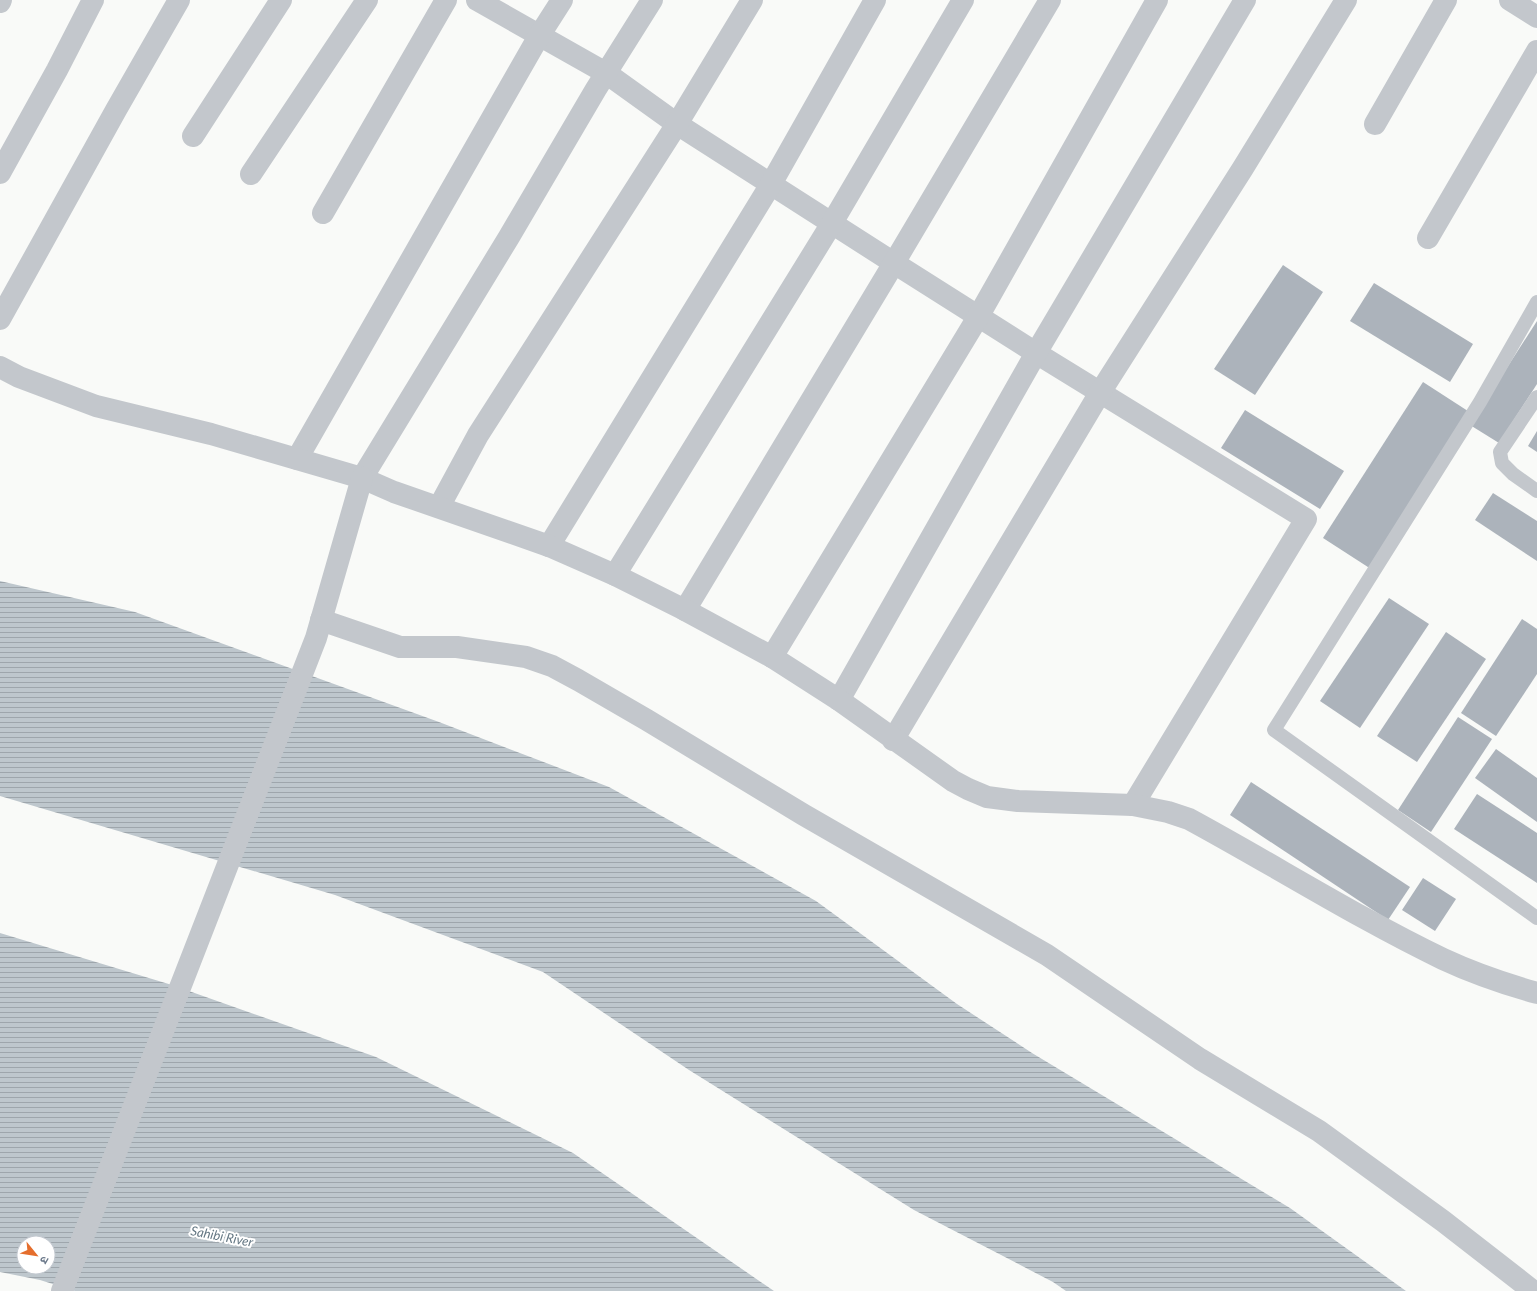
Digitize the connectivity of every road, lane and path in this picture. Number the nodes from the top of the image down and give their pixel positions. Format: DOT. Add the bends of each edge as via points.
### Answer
graph roads {
  1 [pos="93,0"];
  2 [pos="179,0"];
  3 [pos="281,0"];
  4 [pos="367,0"];
  5 [pos="446,0"];
  6 [pos="477,0"];
  7 [pos="562,0"];
  8 [pos="652,0"];
  9 [pos="752,0"];
  10 [pos="875,0"];
  11 [pos="963,0"];
  12 [pos="1050,0"];
  13 [pos="1157,0"];
  14 [pos="1245,0"];
  15 [pos="1346,0"];
  16 [pos="1446,0"];
  17 [pos="1515,1"];
  18 [pos="1537,17"];
  19 [pos="539,36"];
  20 [pos="1537,51"];
  21 [pos="606,73"];
  22 [pos="677,124"];
  23 [pos="1375,124"];
  24 [pos="193,136"];
  25 [pos="0,173"];
  26 [pos="251,174"];
  27 [pos="771,184"];
  28 [pos="323,213"];
  29 [pos="832,223"];
  30 [pos="1428,238"];
  31 [pos="894,263"];
  32 [pos="1537,302"];
  33 [pos="978,317"];
  34 [pos="0,319"];
  35 [pos="1036,353"];
  36 [pos="0,367"];
  37 [pos="1101,391"];
  38 [pos="1537,397"];
  39 [pos="297,459"];
  40 [pos="362,478"];
  41 [pos="1537,491"];
  42 [pos="439,507"];
  43 [pos="549,546"];
  44 [pos="615,575"];
  45 [pos="685,610"];
  46 [pos="318,629"];
  47 [pos="772,657"];
  48 [pos="839,700"];
  49 [pos="893,740"];
  50 [pos="1133,805"];
  51 [pos="1537,918"];
  52 [pos="1537,993"];
  53 [pos="62,1291"];
  54 [pos="1533,1291"];
  1 -- 25 [label="street"];
  2 -- 34 [label="street"];
  3 -- 24 [label="street"];
  4 -- 26 [label="street"];
  5 -- 28 [label="street"];
  6 -- 19 [label="street"];
  7 -- 19 [label="street"];
  8 -- 21 [label="street"];
  9 -- 22 [label="street"];
  10 -- 27 [label="street"];
  11 -- 29 [label="street"];
  12 -- 31 [label="street"];
  13 -- 33 [label="street"];
  14 -- 35 [label="street"];
  15 -- 37 [label="street"];
  16 -- 23 [label="street"];
  17 -- 18 [label="street"];
  19 -- 21 [label="street"];
  19 -- 39 [label="street"];
  20 -- 30 [label="street"];
  21 -- 22 [label="street"];
  21 -- 40 [label="street" via="510,237"];
  22 -- 27 [label="street"];
  22 -- 42 [label="street" via="478,435"];
  27 -- 29 [label="street"];
  27 -- 43 [label="street"];
  29 -- 31 [label="street"];
  29 -- 44 [label="street"];
  31 -- 33 [label="street"];
  31 -- 45 [label="street"];
  32 -- 51 [label="lane" via="1480,402 1274,730"];
  33 -- 35 [label="street"];
  33 -- 47 [label="street"];
  35 -- 37 [label="street"];
  35 -- 48 [label="street"];
  36 -- 39 [label="street" via="19,377 96,406 211,434"];
  37 -- 49 [label="street"];
  37 -- 50 [label="street" via="1306,519"];
  38 -- 41 [label="lane" via="1500,452 1502,463"];
  39 -- 40 [label="street"];
  40 -- 42 [label="street"];
  40 -- 46 [label="street"];
  42 -- 43 [label="street"];
  43 -- 44 [label="street"];
  44 -- 45 [label="street"];
  45 -- 47 [label="street"];
  46 -- 53 [label="street"];
  46 -- 54 [label="street" via="400,646 457,647 526,657 552,666 578,680 804,815 1047,955 1200,1059 1319,1131 1403,1191"];
  47 -- 48 [label="street"];
  48 -- 49 [label="street"];
  49 -- 50 [label="street" via="953,781 987,797 1018,801"];
  50 -- 52 [label="street" via="1189,819 1370,922 1444,959"];
}
